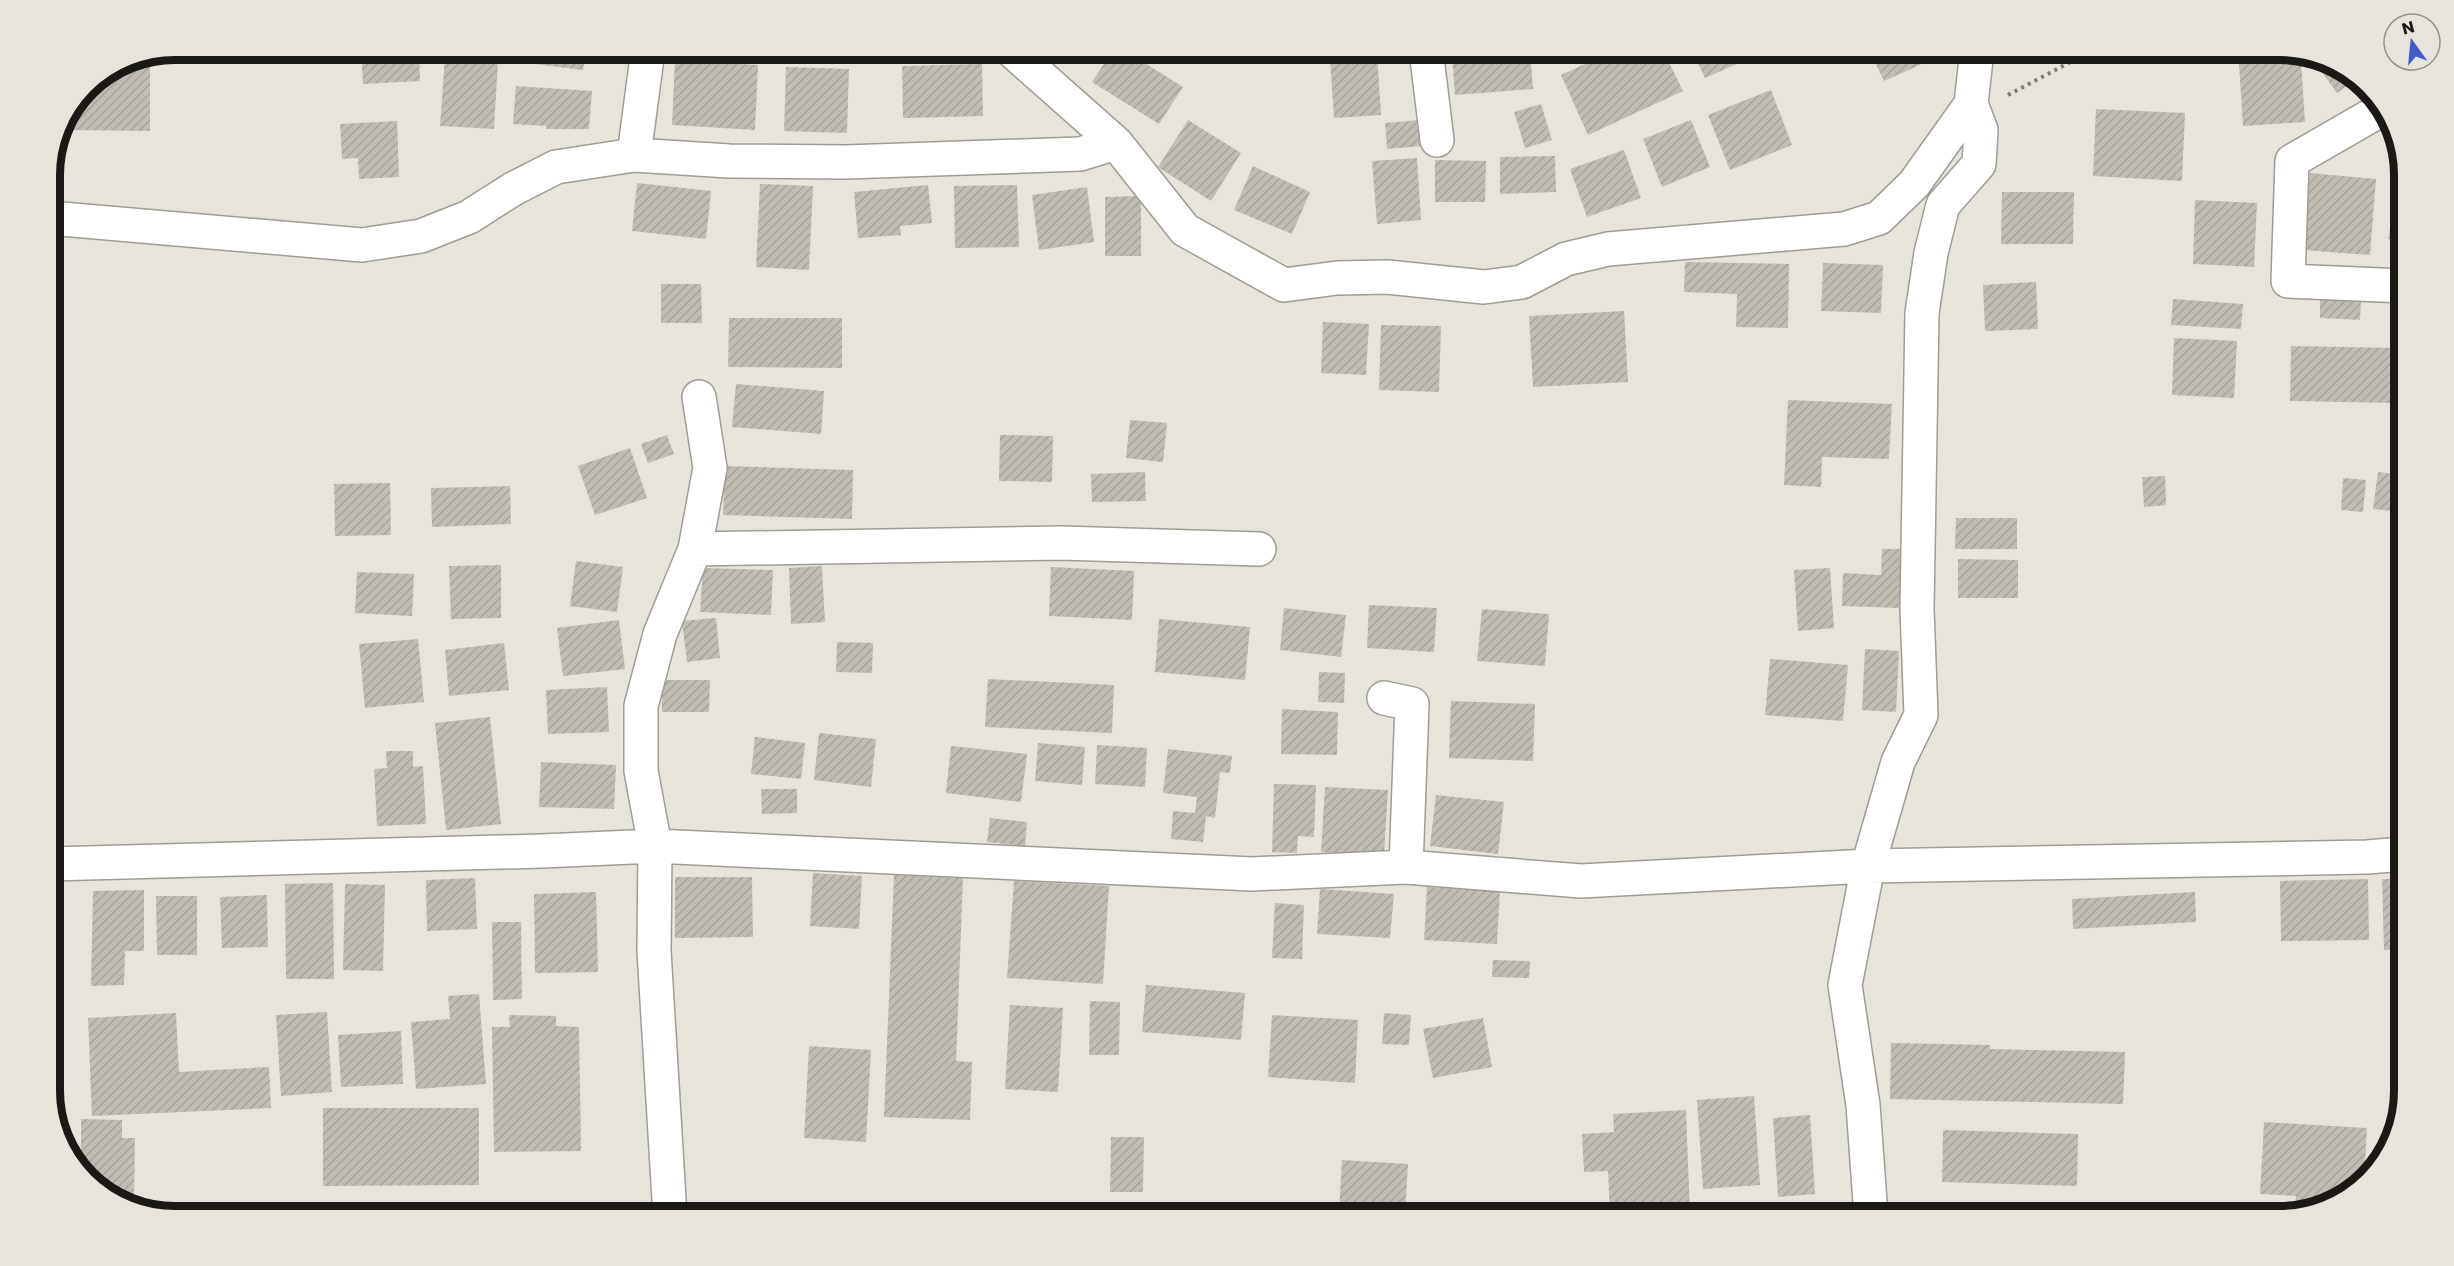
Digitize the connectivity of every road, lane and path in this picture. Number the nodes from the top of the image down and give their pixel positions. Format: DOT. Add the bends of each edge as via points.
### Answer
graph roads {
  1 [pos="647,60"];
  2 [pos="1022,60"];
  3 [pos="1427,60"];
  4 [pos="1976,60"];
  5 [pos="2073,60"];
  6 [pos="1971,104"];
  7 [pos="2376,113"];
  8 [pos="1437,140"];
  9 [pos="1116,143"];
  10 [pos="634,156"];
  11 [pos="60,219"];
  12 [pos="2394,286"];
  13 [pos="699,397"];
  14 [pos="695,549"];
  15 [pos="1259,549"];
  16 [pos="1384,698"];
  17 [pos="655,846"];
  18 [pos="2394,855"];
  19 [pos="60,864"];
  20 [pos="1868,866"];
  21 [pos="1406,867"];
  22 [pos="669,1206"];
  23 [pos="1870,1206"];
  1 -- 10 [label="street"];
  2 -- 9 [label="street"];
  3 -- 8 [label="street"];
  4 -- 6 [label="street"];
  5 -- 6 [label="path" via="1986,106"];
  6 -- 9 [label="street" via="1914,184 1879,218 1844,229 1608,249 1566,259 1522,282 1484,287 1388,277 1284,285 1185,230"];
  6 -- 20 [label="street" via="1982,130 1979,164 1943,205 1922,313 1917,609 1921,715 1898,762"];
  7 -- 12 [label="street" via="2292,161 2288,281"];
  9 -- 10 [label="street" via="1080,154 857,162"];
  10 -- 11 [label="street" via="556,167 469,217 421,236 362,245"];
  13 -- 14 [label="street" via="710,468"];
  14 -- 15 [label="street" via="1061,543"];
  14 -- 17 [label="street" via="660,634 641,706 641,771"];
  16 -- 21 [label="street" via="1412,704"];
  17 -- 19 [label="street"];
  17 -- 21 [label="street" via="1252,874"];
  17 -- 22 [label="street" via="654,951"];
  18 -- 20 [label="street"];
  20 -- 21 [label="street" via="1581,881"];
  20 -- 23 [label="street" via="1845,986 1863,1106"];
}
